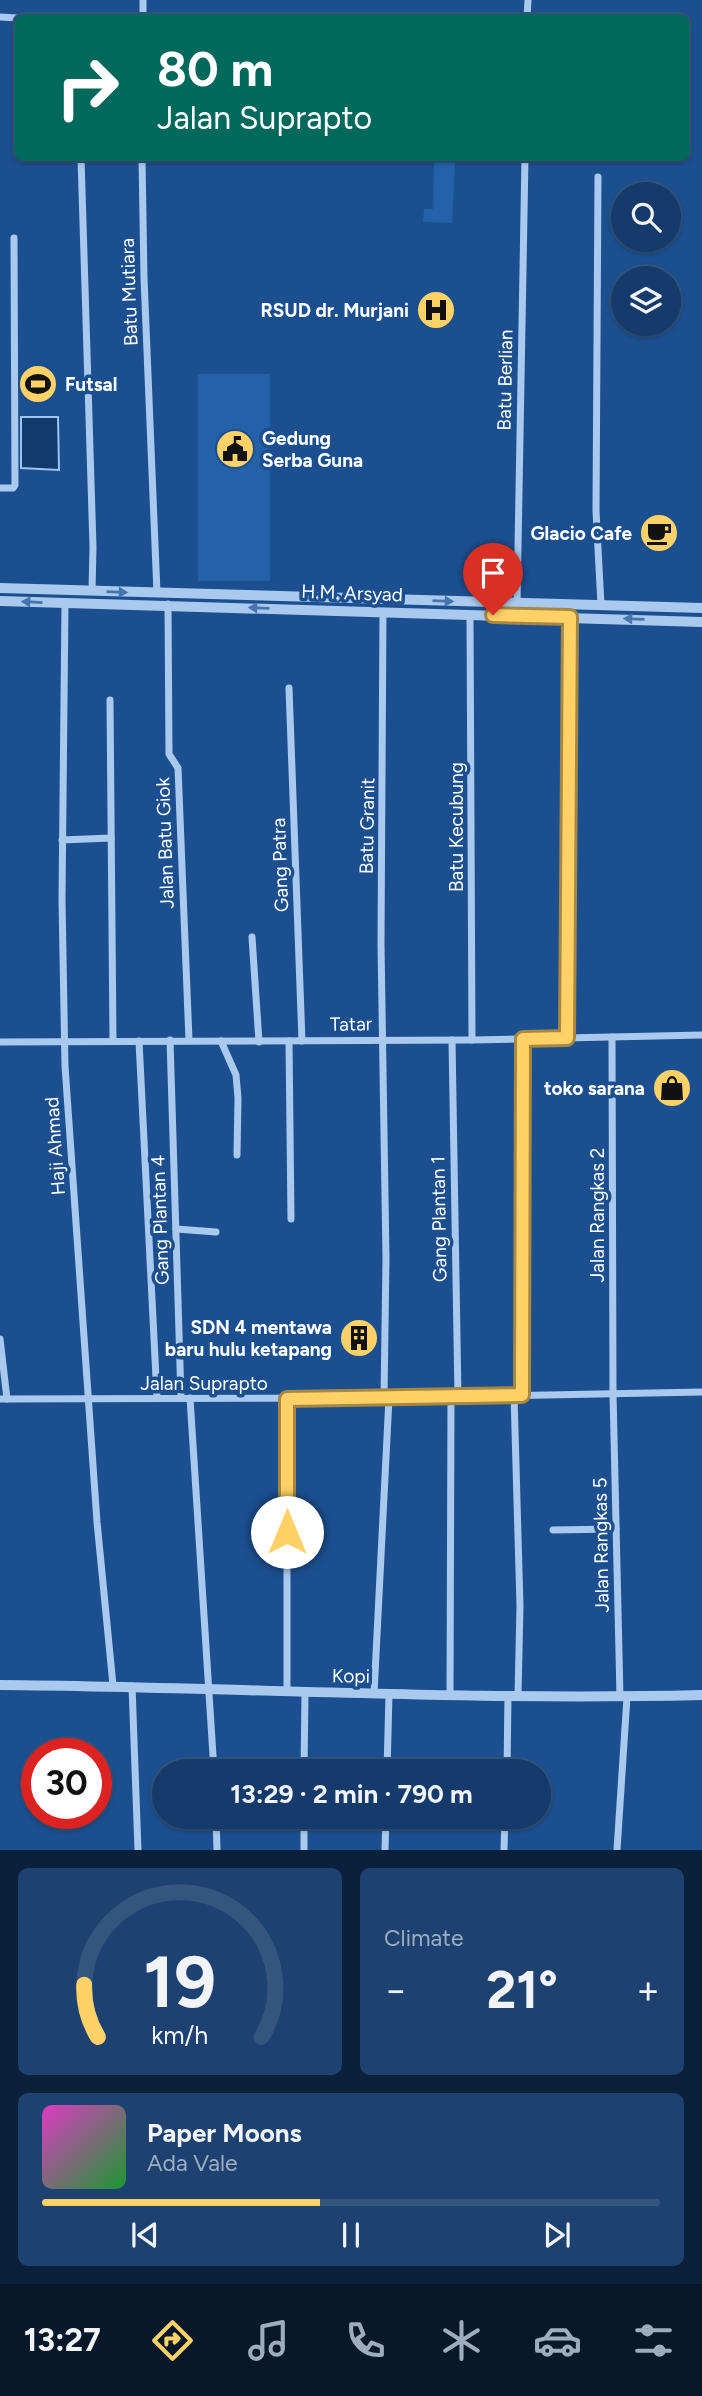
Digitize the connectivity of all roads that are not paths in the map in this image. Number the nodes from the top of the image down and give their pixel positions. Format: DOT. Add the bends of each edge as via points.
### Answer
graph roads {
  1 [pos="81,161"];
  2 [pos="142,161"];
  3 [pos="525,161"];
  4 [pos="598,177"];
  5 [pos="14,238"];
  6 [pos="0,488"];
  7 [pos="0,588"];
  8 [pos="92,590"];
  9 [pos="157,593"];
  10 [pos="0,601"];
  11 [pos="65,603"];
  12 [pos="517,603"];
  13 [pos="168,604"];
  14 [pos="601,606"];
  15 [pos="702,608"];
  16 [pos="383,612"];
  17 [pos="470,614"];
  18 [pos="570,617"];
  19 [pos="702,622"];
  20 [pos="289,688"];
  21 [pos="110,700"];
  22 [pos="111,838"];
  23 [pos="62,840"];
  24 [pos="252,937"];
  25 [pos="702,1035"];
  26 [pos="612,1037"];
  27 [pos="567,1038"];
  28 [pos="523,1039"];
  29 [pos="170,1040"];
  30 [pos="190,1040"];
  31 [pos="382,1040"];
  32 [pos="452,1040"];
  33 [pos="472,1040"];
  34 [pos="64,1041"];
  35 [pos="113,1041"];
  36 [pos="139,1041"];
  37 [pos="221,1041"];
  38 [pos="289,1041"];
  39 [pos="302,1041"];
  40 [pos="0,1042"];
  41 [pos="259,1042"];
  42 [pos="237,1155"];
  43 [pos="291,1219"];
  44 [pos="176,1229"];
  45 [pos="216,1232"];
  46 [pos="0,1339"];
  47 [pos="702,1392"];
  48 [pos="612,1393"];
  49 [pos="518,1395"];
  50 [pos="454,1396"];
  51 [pos="157,1398"];
  52 [pos="186,1398"];
  53 [pos="386,1398"];
  54 [pos="4,1399"];
  55 [pos="88,1399"];
  56 [pos="287,1399"];
  57 [pos="616,1529"];
  58 [pos="553,1530"];
  59 [pos="0,1685"];
  60 [pos="113,1685"];
  61 [pos="132,1686"];
  62 [pos="210,1689"];
  63 [pos="287,1692"];
  64 [pos="305,1693"];
  65 [pos="373,1694"];
  66 [pos="389,1695"];
  67 [pos="450,1695"];
  68 [pos="702,1695"];
  69 [pos="513,1696"];
  70 [pos="624,1697"];
  71 [pos="213,1759"];
  72 [pos="304,1759"];
  73 [pos="387,1759"];
  74 [pos="508,1759"];
  75 [pos="217,1829"];
  76 [pos="304,1829"];
  77 [pos="386,1829"];
  78 [pos="505,1829"];
  79 [pos="138,1850"];
  80 [pos="218,1850"];
  81 [pos="304,1850"];
  82 [pos="385,1850"];
  83 [pos="504,1850"];
  84 [pos="617,1850"];
  1 -- 8 [label="street"];
  2 -- 9 [label="street, Batu Mutiara"];
  3 -- 12 [label="street, Batu Berlian"];
  4 -- 14 [label="street" via="596,511"];
  5 -- 6 [label="street" via="15,485"];
  7 -- 8 [label="street, H.M. Arsyad"];
  8 -- 9 [label="street, H.M. Arsyad, one-way"];
  9 -- 12 [label="street, H.M. Arsyad, one-way"];
  11 -- 10 [label="street, H.M. Arsyad, one-way"];
  11 -- 13 [label="street, H.M. Arsyad"];
  11 -- 23 [label="street, Haji Ahmad"];
  12 -- 14 [label="street, H.M. Arsyad"];
  16 -- 13 [label="street, H.M. Arsyad, one-way"];
  13 -- 30 [label="street, Jalan Batu Giok" via="169,754 178,768"];
  14 -- 15 [label="street, H.M. Arsyad"];
  16 -- 17 [label="street, H.M. Arsyad"];
  16 -- 31 [label="street, Batu Granit"];
  17 -- 18 [label="street, H.M. Arsyad"];
  17 -- 33 [label="street, Batu Kecubung"];
  19 -- 18 [label="street, H.M. Arsyad, one-way"];
  18 -- 27 [label="street"];
  20 -- 39 [label="street, Gang Patra"];
  21 -- 22 [label="street"];
  22 -- 23 [label="street"];
  22 -- 35 [label="street"];
  23 -- 34 [label="street, Haji Ahmad"];
  24 -- 41 [label="street"];
  25 -- 26 [label="street, Tatar"];
  26 -- 27 [label="street, Tatar"];
  26 -- 48 [label="street, Jalan Rangkas 2"];
  27 -- 28 [label="street, Tatar"];
  28 -- 33 [label="street, Tatar"];
  28 -- 49 [label="street"];
  29 -- 30 [label="street, Tatar"];
  29 -- 36 [label="street, Tatar"];
  29 -- 44 [label="street, Gang Plantan 4"];
  30 -- 37 [label="street, Tatar"];
  31 -- 32 [label="street, Tatar"];
  31 -- 39 [label="street, Tatar"];
  31 -- 53 [label="street, Batu Granit"];
  32 -- 33 [label="street, Tatar"];
  32 -- 50 [label="street, Gang Plantan 1"];
  34 -- 35 [label="street, Tatar"];
  34 -- 40 [label="street, Tatar"];
  34 -- 55 [label="street, Haji Ahmad"];
  35 -- 36 [label="street, Tatar"];
  36 -- 51 [label="street"];
  37 -- 41 [label="street, Tatar"];
  37 -- 42 [label="street" via="236,1075"];
  38 -- 39 [label="street, Tatar"];
  38 -- 41 [label="street, Tatar"];
  38 -- 43 [label="street"];
  44 -- 45 [label="street"];
  44 -- 52 [label="street, Gang Plantan 4"];
  46 -- 54 [label="street"];
  47 -- 48 [label="street, Jalan Suprapto"];
  48 -- 49 [label="street, Jalan Suprapto"];
  48 -- 57 [label="street, Jalan Rangkas 5"];
  49 -- 50 [label="street, Jalan Suprapto"];
  49 -- 69 [label="street" via="520,1606"];
  50 -- 53 [label="street, Jalan Suprapto"];
  50 -- 67 [label="street, Gang Plantan 1"];
  51 -- 52 [label="street, Jalan Suprapto"];
  51 -- 55 [label="street, Jalan Suprapto"];
  52 -- 56 [label="street, Jalan Suprapto"];
  52 -- 62 [label="street, Gang Plantan 4"];
  53 -- 56 [label="street, Jalan Suprapto"];
  53 -- 65 [label="street, Batu Granit"];
  54 -- 55 [label="street, Jalan Suprapto"];
  55 -- 60 [label="street, Haji Ahmad"];
  56 -- 63 [label="street"];
  57 -- 58 [label="street"];
  57 -- 70 [label="street, Jalan Rangkas 5"];
  59 -- 60 [label="street, Kopi"];
  60 -- 61 [label="street, Kopi"];
  61 -- 62 [label="street, Kopi"];
  61 -- 79 [label="street"];
  62 -- 63 [label="street, Kopi"];
  62 -- 71 [label="street, Gang Plantan 4"];
  63 -- 64 [label="street, Kopi"];
  64 -- 65 [label="street, Kopi"];
  64 -- 72 [label="street"];
  65 -- 66 [label="street, Kopi"];
  66 -- 67 [label="street, Kopi"];
  66 -- 73 [label="street"];
  67 -- 69 [label="street, Kopi"];
  68 -- 70 [label="street, Kopi"];
  69 -- 70 [label="street, Kopi"];
  69 -- 74 [label="street"];
  70 -- 84 [label="street, Jalan Rangkas 5"];
  75 -- 80 [label="street"];
  76 -- 81 [label="street"];
  77 -- 82 [label="street"];
  78 -- 83 [label="street"];
}
